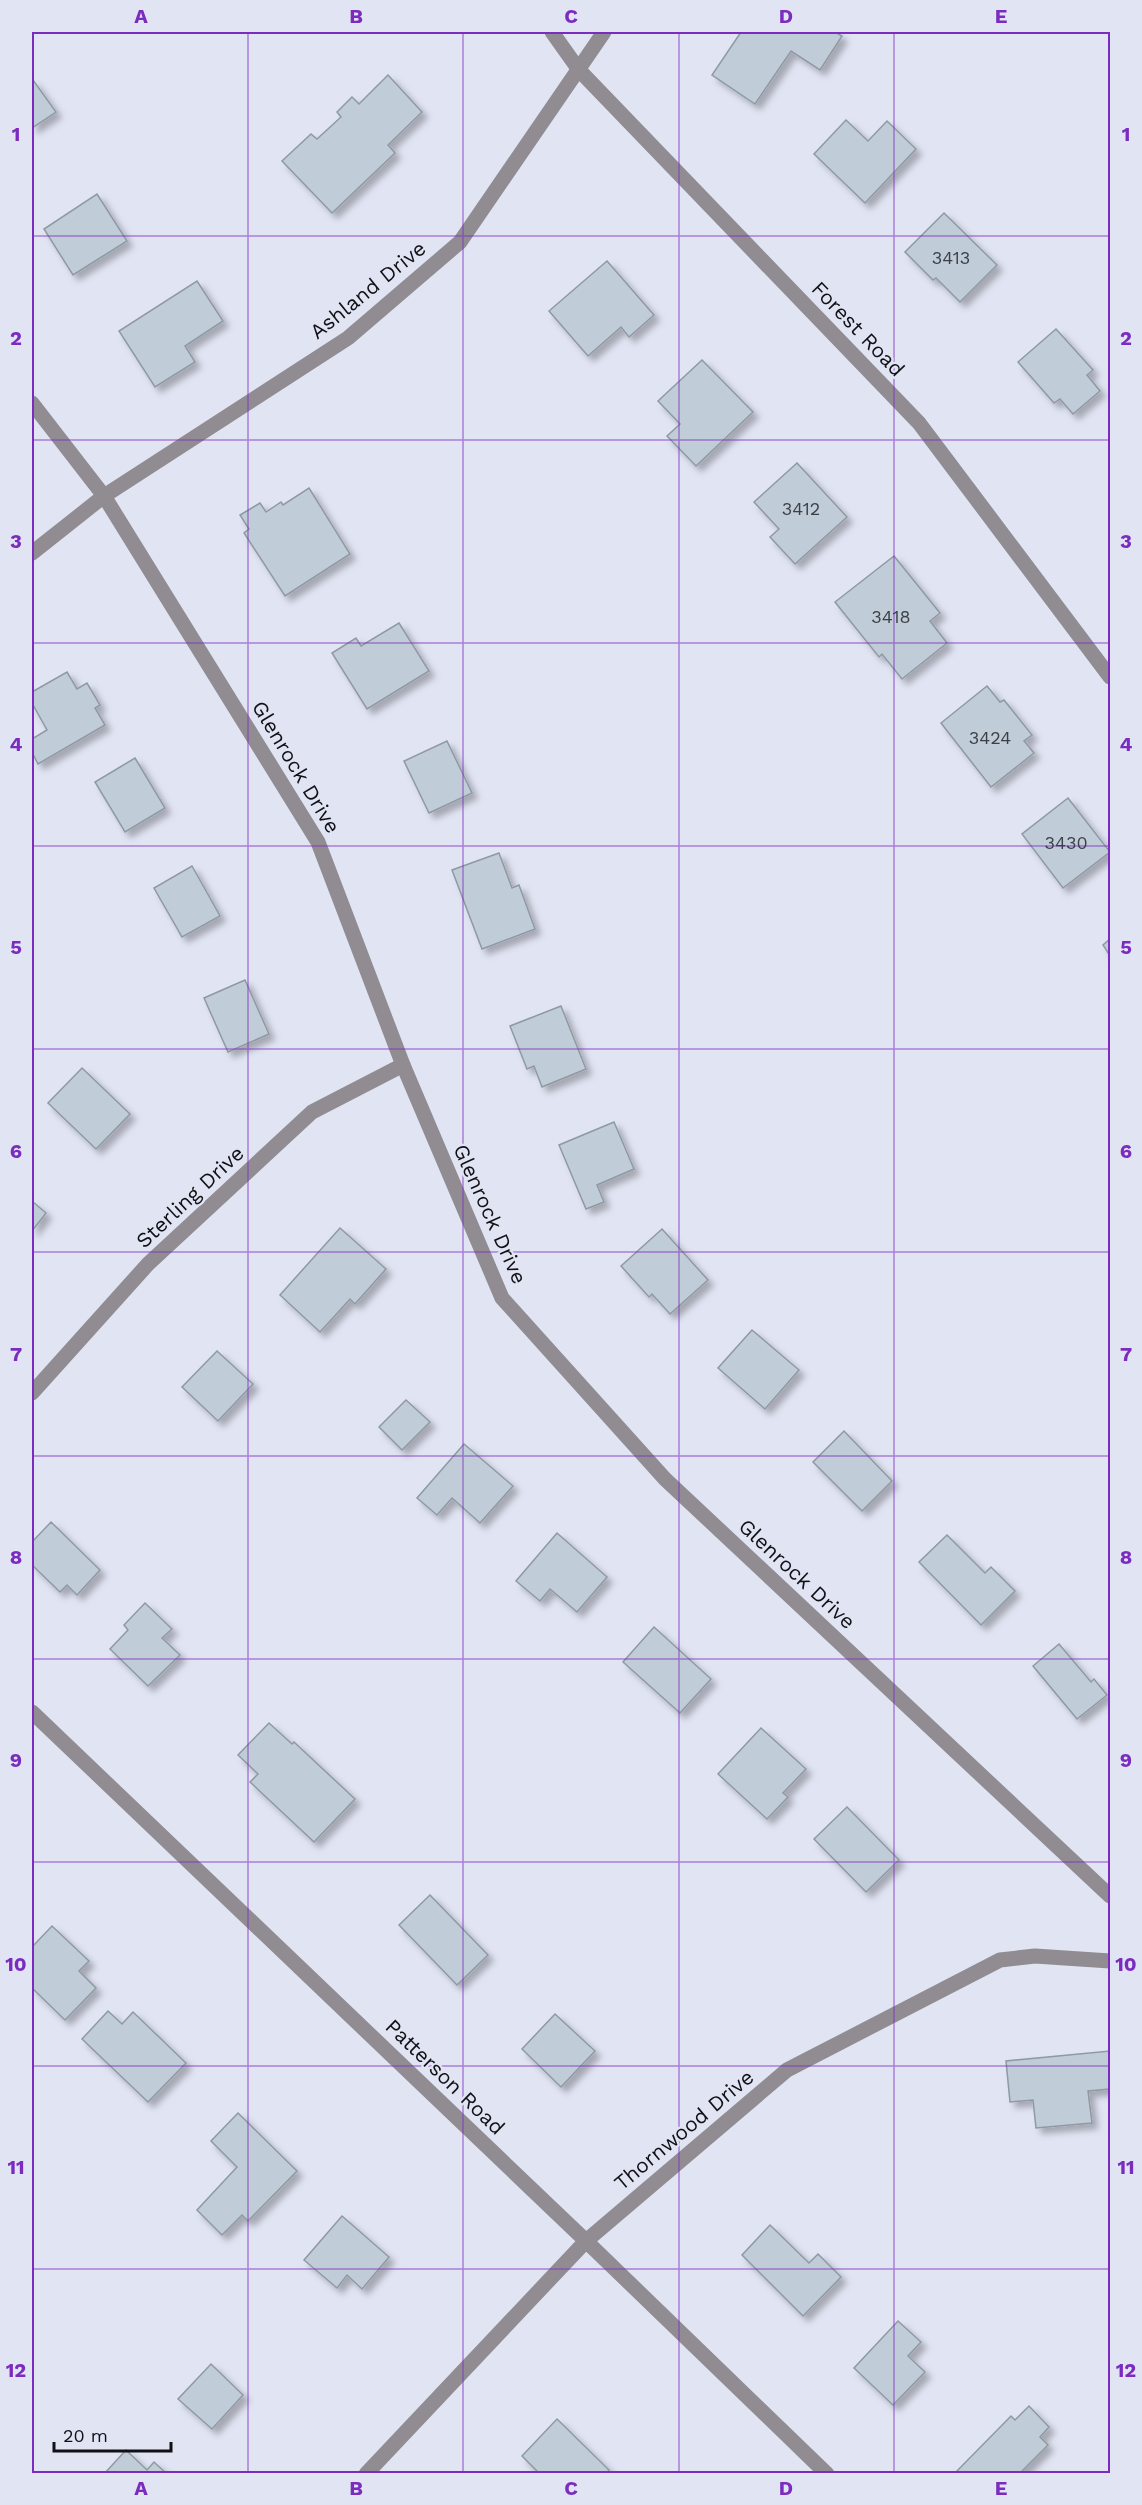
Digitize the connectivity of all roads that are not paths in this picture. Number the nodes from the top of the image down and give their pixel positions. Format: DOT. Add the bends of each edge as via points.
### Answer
graph roads {
  1 [pos="552,32"];
  2 [pos="604,32"];
  3 [pos="579,70"];
  4 [pos="32,403"];
  5 [pos="104,496"];
  6 [pos="32,553"];
  7 [pos="1110,677"];
  8 [pos="403,1065"];
  9 [pos="32,1393"];
  10 [pos="32,1712"];
  11 [pos="1110,1896"];
  12 [pos="1110,1961"];
  13 [pos="586,2241"];
  14 [pos="366,2474"];
  15 [pos="827,2474"];
  1 -- 3 [label="street, Forest Road"];
  2 -- 3 [label="street, Ashland Drive"];
  3 -- 5 [label="street, Ashland Drive" via="460,242 348,338"];
  3 -- 7 [label="street, Forest Road" via="919,423"];
  4 -- 5 [label="street, Glenrock Drive"];
  5 -- 6 [label="street, Ashland Drive"];
  5 -- 8 [label="street, Glenrock Drive" via="318,842"];
  8 -- 9 [label="street, Sterling Drive" via="312,1112 148,1264"];
  8 -- 11 [label="street, Glenrock Drive" via="502,1298 665,1479"];
  10 -- 13 [label="street, Patterson Road"];
  12 -- 13 [label="street, Thornwood Drive" via="1035,1956 1000,1960 787,2070"];
  13 -- 14 [label="street, Thornwood Drive"];
  13 -- 15 [label="street, Patterson Road"];
}
